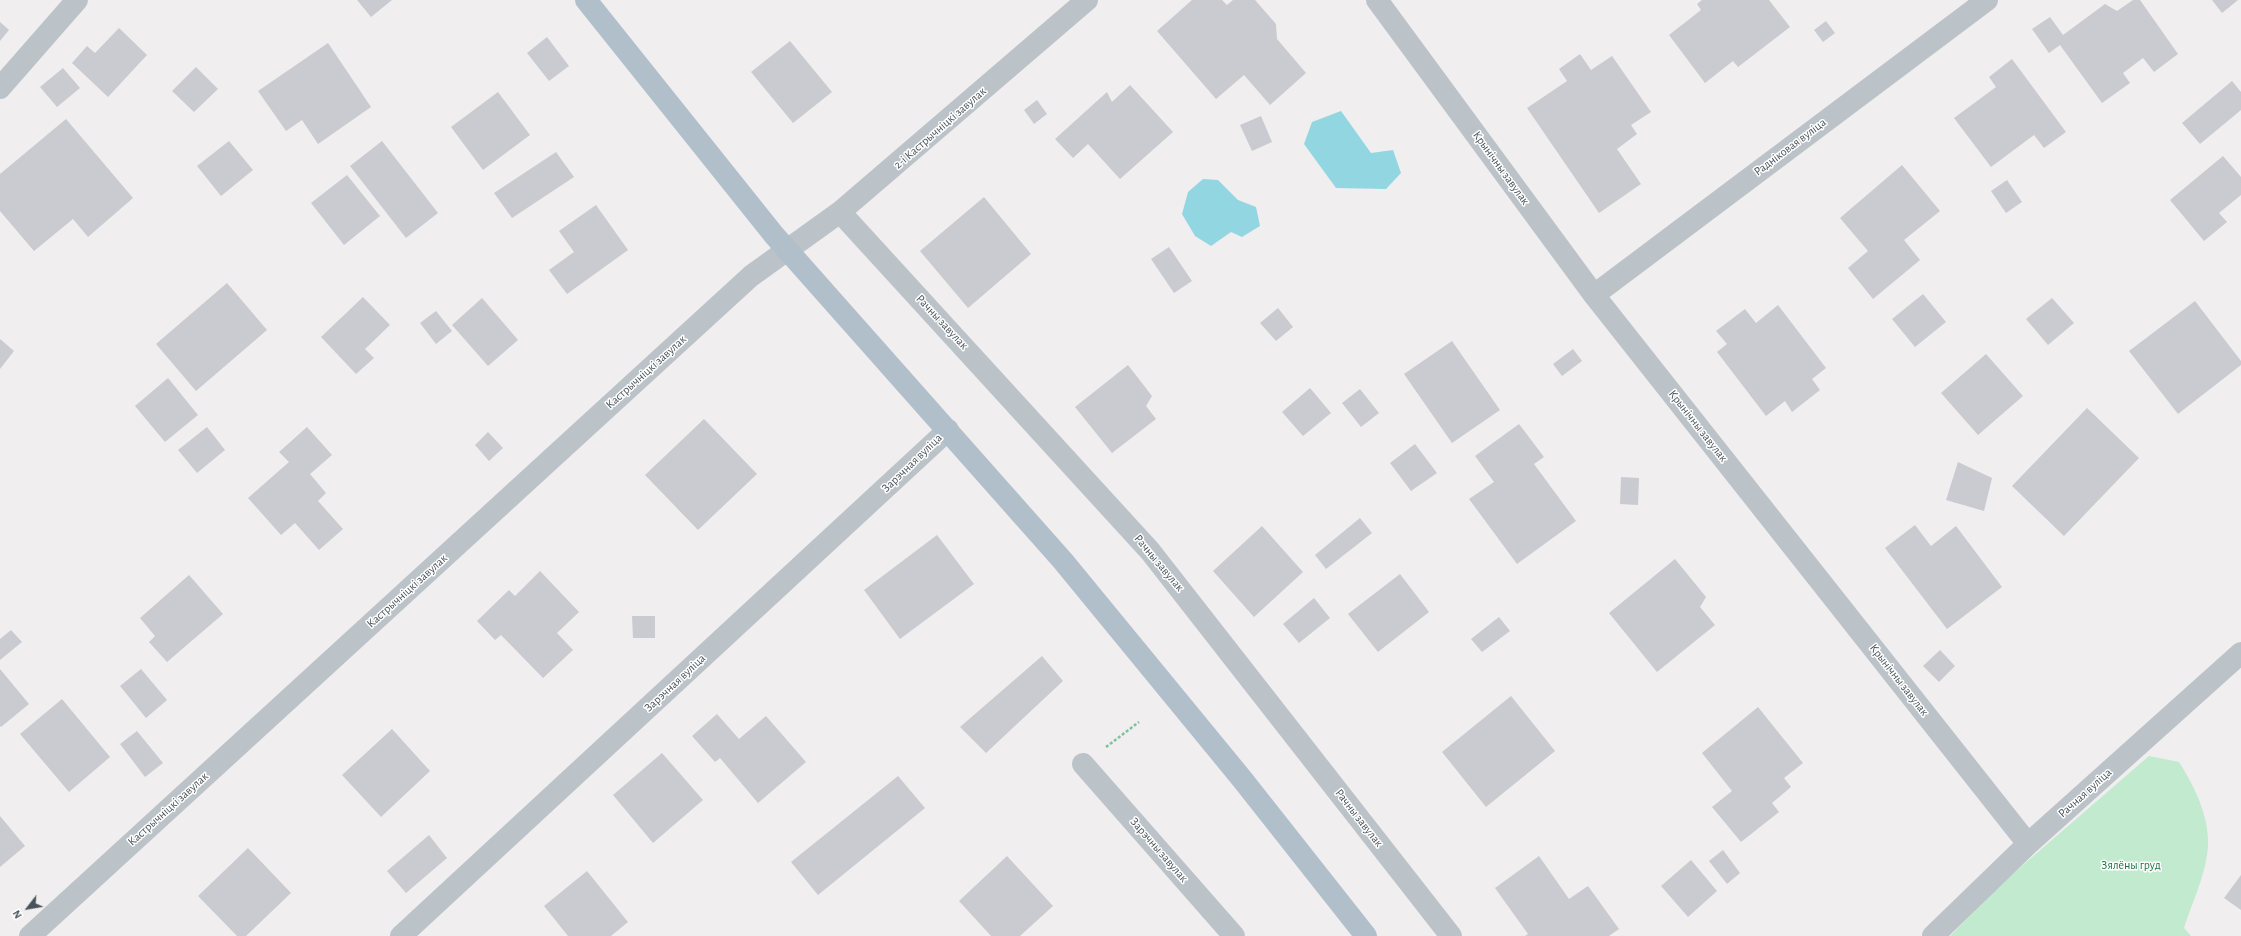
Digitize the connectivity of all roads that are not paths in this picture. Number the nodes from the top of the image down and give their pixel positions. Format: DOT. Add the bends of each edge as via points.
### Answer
graph roads {
  1 [pos="77,0"];
  2 [pos="586,0"];
  3 [pos="1087,0"];
  4 [pos="1377,0"];
  5 [pos="1987,0"];
  6 [pos="0,88"];
  7 [pos="840,212"];
  8 [pos="788,251"];
  9 [pos="1594,295"];
  10 [pos="948,430"];
  11 [pos="2241,653"];
  12 [pos="1083,764"];
  13 [pos="2028,844"];
  14 [pos="30,936"];
  15 [pos="401,936"];
  16 [pos="1234,936"];
  17 [pos="1366,936"];
  18 [pos="1451,936"];
  19 [pos="1933,936"];
  1 -- 6 [label="street"];
  2 -- 8 [label="main road"];
  3 -- 7 [label="street, 2-і Кастрычніцкі завулак"];
  4 -- 9 [label="street, Крынічны завулак"];
  5 -- 9 [label="street, Радніковая вуліца"];
  7 -- 8 [label="street, 2-і Кастрычніцкі завулак"];
  7 -- 18 [label="street, Рачны завулак" via="1150,551"];
  8 -- 10 [label="main road"];
  8 -- 14 [label="street, Кастрычніцкі завулак" via="751,276"];
  9 -- 13 [label="street, Крынічны завулак"];
  10 -- 15 [label="street, Зарэчная вуліца"];
  10 -- 17 [label="main road" via="1063,561 1242,779"];
  11 -- 13 [label="street, Рачная вуліца"];
  12 -- 16 [label="street, Зарэчны завулак"];
  13 -- 19 [label="street, Рачная вуліца"];
}
